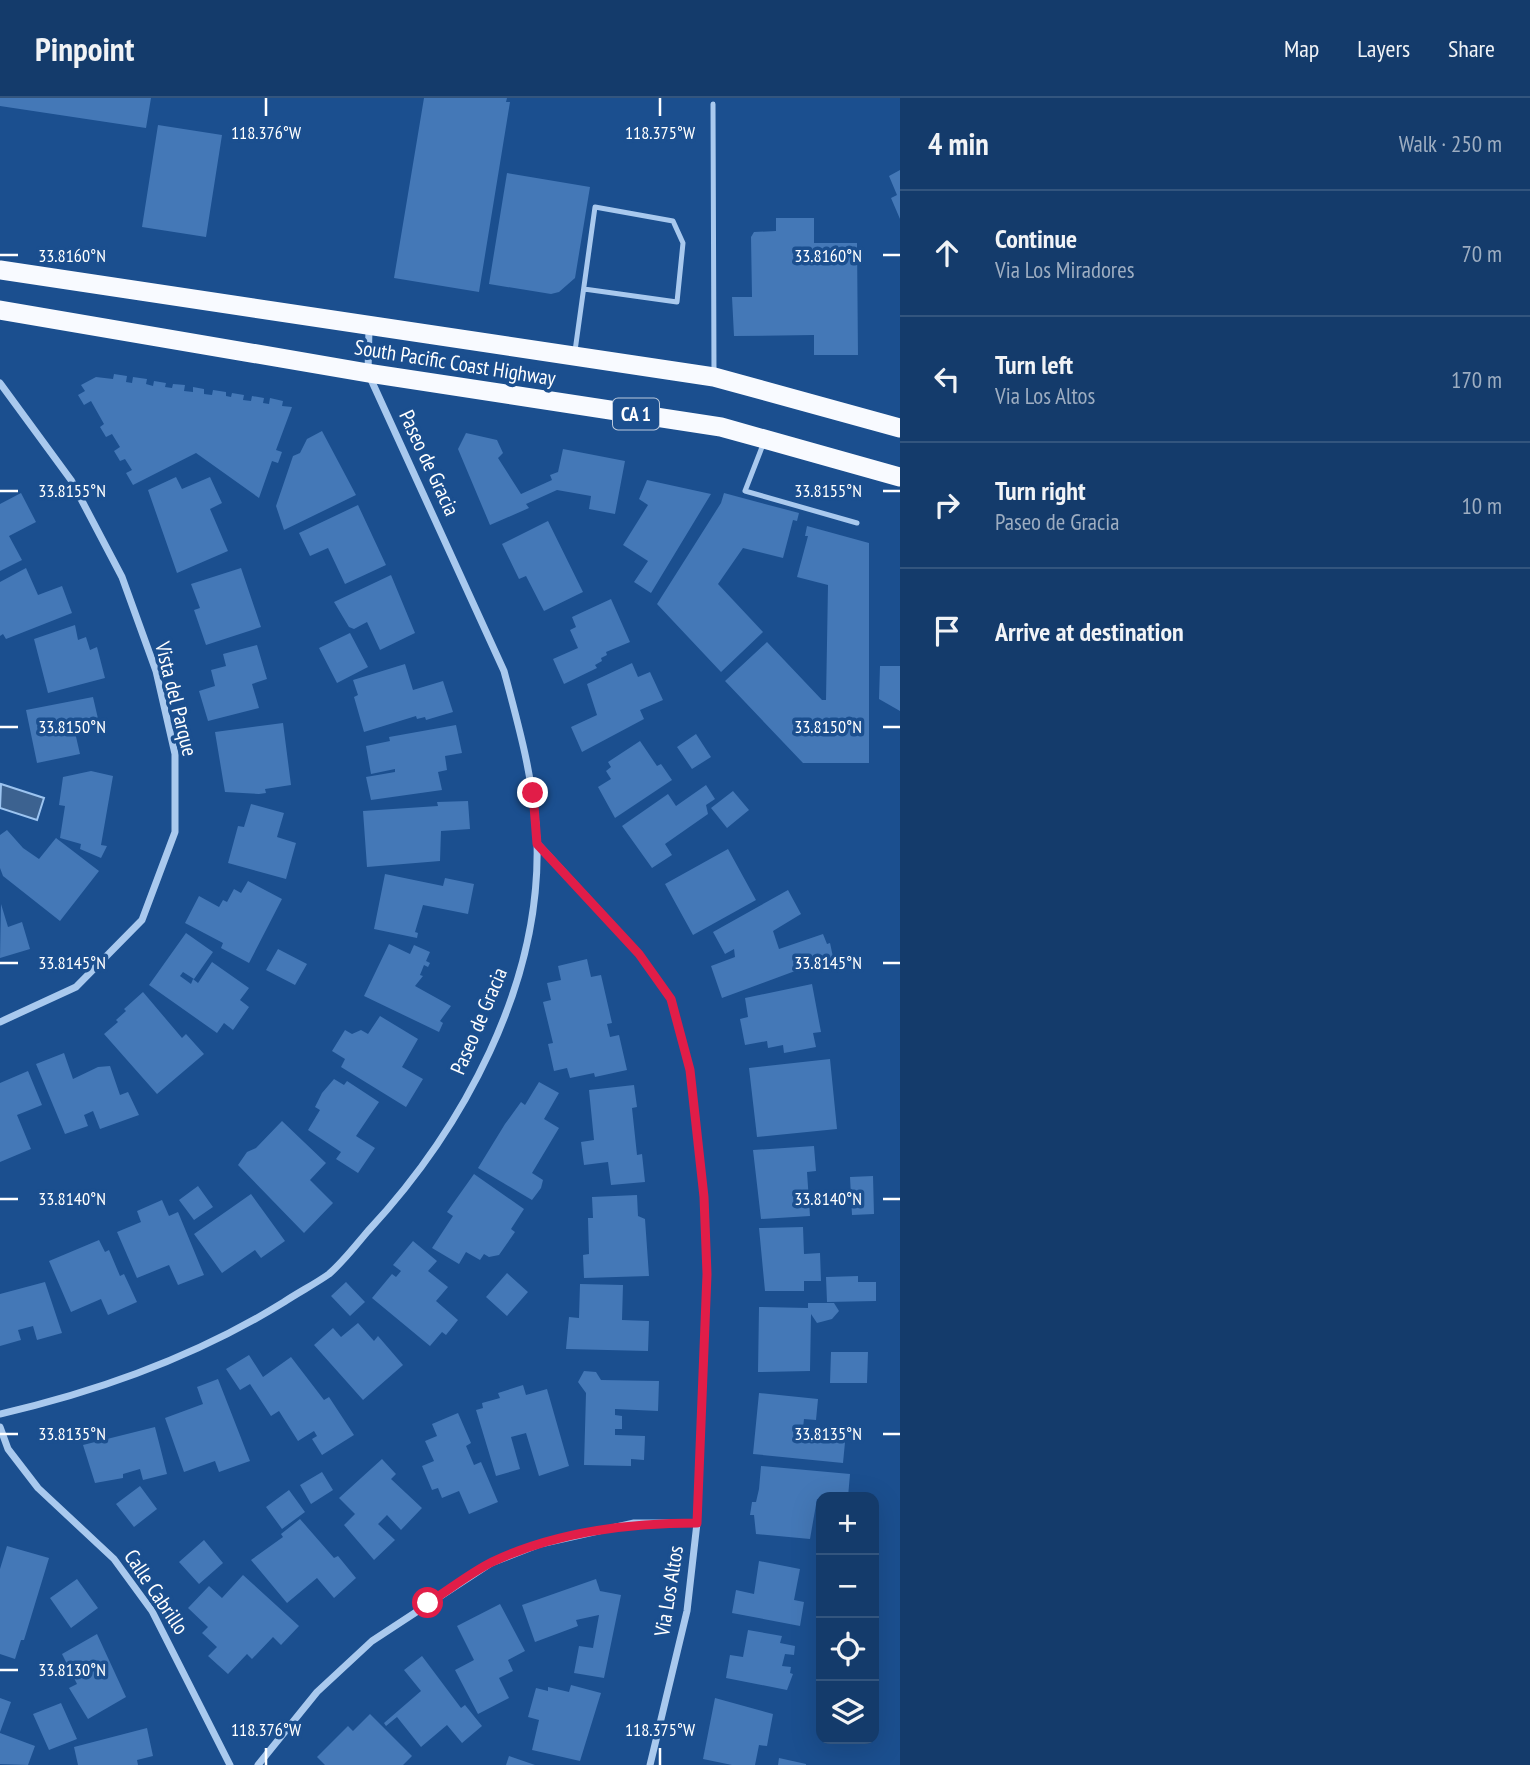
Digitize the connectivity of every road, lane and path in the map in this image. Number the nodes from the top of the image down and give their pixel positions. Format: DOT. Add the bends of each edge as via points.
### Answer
graph roads {
  1 [pos="713,104"];
  2 [pos="0,270"];
  3 [pos="584,289"];
  4 [pos="0,310"];
  5 [pos="369,326"];
  6 [pos="574,357"];
  7 [pos="368,373"];
  8 [pos="714,377"];
  9 [pos="0,383"];
  10 [pos="900,428"];
  11 [pos="765,439"];
  12 [pos="900,477"];
  13 [pos="857,523"];
  14 [pos="537,844"];
  15 [pos="0,1022"];
  16 [pos="0,1413"];
  17 [pos="0,1427"];
  18 [pos="697,1523"];
  19 [pos="230,1765"];
  20 [pos="258,1765"];
  21 [pos="650,1765"];
  1 -- 8 [label="lane"];
  2 -- 5 [label="highway, South Pacific Coast Highway / CA 1"];
  3 -- 3 [label="lane" via="595,207 673,221 683,243 677,302"];
  3 -- 6 [label="lane"];
  4 -- 7 [label="highway, South Pacific Coast Highway / CA 1"];
  5 -- 6 [label="highway, South Pacific Coast Highway / CA 1"];
  5 -- 7 [label="street, Paseo de Gracia"];
  6 -- 8 [label="highway, South Pacific Coast Highway / CA 1"];
  7 -- 11 [label="highway, South Pacific Coast Highway / CA 1" via="720,427"];
  7 -- 14 [label="street, Paseo de Gracia" via="504,671 533,793"];
  8 -- 10 [label="highway, South Pacific Coast Highway / CA 1"];
  9 -- 15 [label="street, Vista del Parque" via="71,480 122,578 156,671 175,754 175,832 142,920 76,987"];
  11 -- 12 [label="highway, South Pacific Coast Highway / CA 1"];
  11 -- 13 [label="lane" via="745,491"];
  14 -- 16 [label="street, Paseo de Gracia" via="521,971 484,1060 421,1168 330,1273 191,1353 88,1391"];
  14 -- 18 [label="street, Via Los Altos" via="639,954 671,999 690,1070 707,1274"];
  17 -- 19 [label="street, Calle Cabrillo" via="8,1448 38,1488 114,1559 152,1611"];
  18 -- 20 [label="street" via="634,1523 540,1544 491,1563 372,1641 317,1692"];
  18 -- 21 [label="street, Via Los Altos" via="687,1611"];
}
